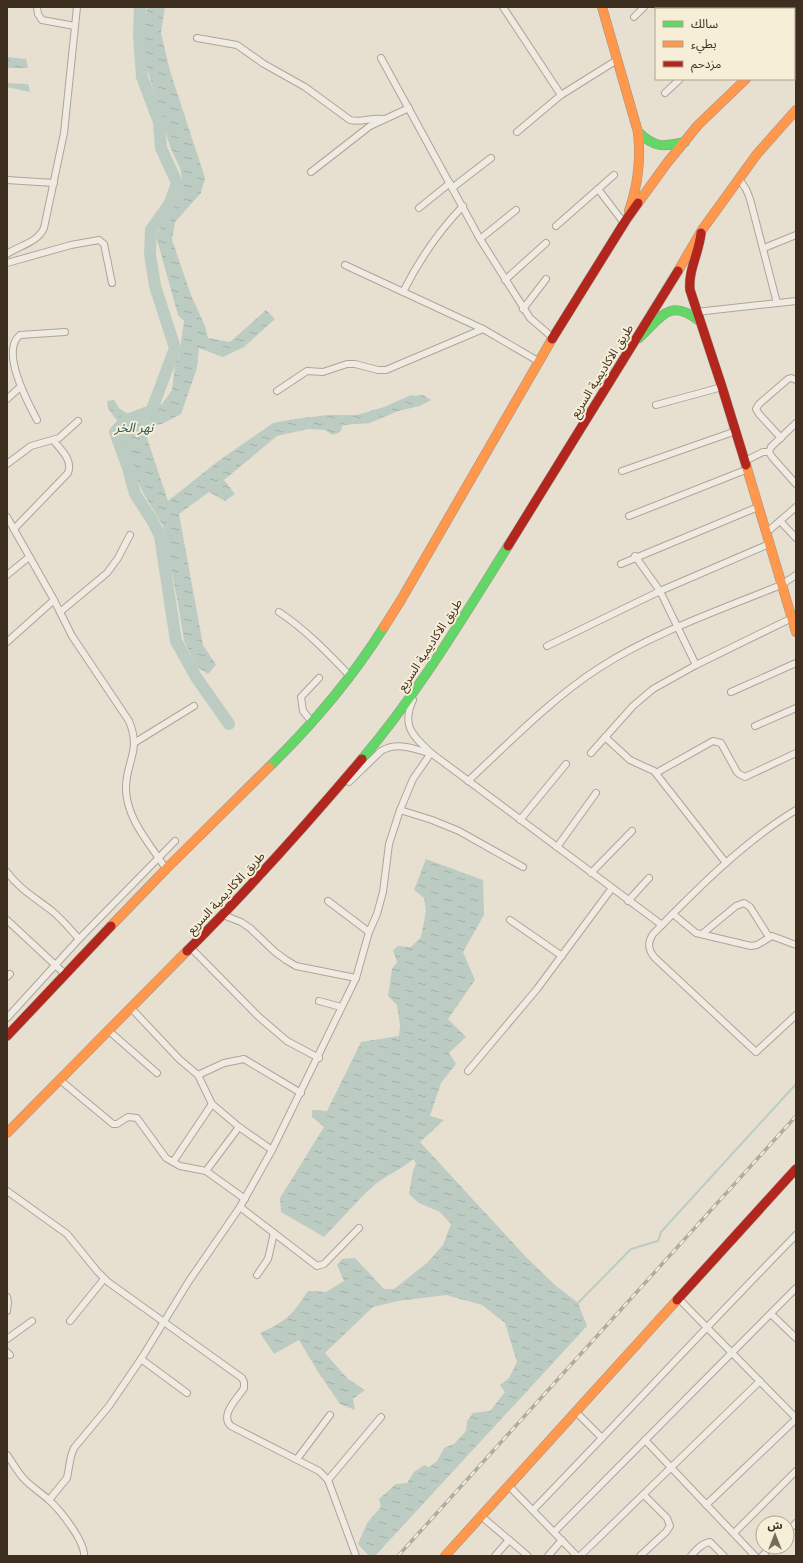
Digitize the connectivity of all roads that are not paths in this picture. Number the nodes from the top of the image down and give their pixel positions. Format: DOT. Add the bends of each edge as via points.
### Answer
graph roads {
  1 [pos="38,7"];
  2 [pos="77,7"];
  3 [pos="503,7"];
  4 [pos="602,7"];
  5 [pos="644,7"];
  6 [pos="634,17"];
  7 [pos="75,26"];
  8 [pos="197,38"];
  9 [pos="381,58"];
  10 [pos="616,60"];
  11 [pos="679,80"];
  12 [pos="745,80"];
  13 [pos="665,93"];
  14 [pos="561,95"];
  15 [pos="409,108"];
  16 [pos="794,114"];
  17 [pos="383,118"];
  18 [pos="517,132"];
  19 [pos="638,132"];
  20 [pos="685,142"];
  21 [pos="491,158"];
  22 [pos="311,172"];
  23 [pos="614,175"];
  24 [pos="739,179"];
  25 [pos="7,180"];
  26 [pos="54,183"];
  27 [pos="451,185"];
  28 [pos="598,189"];
  29 [pos="462,206"];
  30 [pos="420,208"];
  31 [pos="516,210"];
  32 [pos="625,221"];
  33 [pos="556,226"];
  34 [pos="702,230"];
  35 [pos="796,234"];
  36 [pos="480,239"];
  37 [pos="546,243"];
  38 [pos="764,248"];
  39 [pos="7,254"];
  40 [pos="7,263"];
  41 [pos="345,265"];
  42 [pos="546,279"];
  43 [pos="505,280"];
  44 [pos="112,283"];
  45 [pos="404,292"];
  46 [pos="796,301"];
  47 [pos="777,303"];
  48 [pos="523,309"];
  49 [pos="696,312"];
  50 [pos="701,323"];
  51 [pos="483,329"];
  52 [pos="65,332"];
  53 [pos="552,337"];
  54 [pos="635,341"];
  55 [pos="538,361"];
  56 [pos="796,380"];
  57 [pos="722,387"];
  58 [pos="19,388"];
  59 [pos="277,391"];
  60 [pos="7,399"];
  61 [pos="656,405"];
  62 [pos="37,420"];
  63 [pos="78,421"];
  64 [pos="796,423"];
  65 [pos="736,431"];
  66 [pos="781,438"];
  67 [pos="54,440"];
  68 [pos="769,452"];
  69 [pos="7,464"];
  70 [pos="746,465"];
  71 [pos="622,471"];
  72 [pos="795,480"];
  73 [pos="758,507"];
  74 [pos="796,507"];
  75 [pos="629,516"];
  76 [pos="7,517"];
  77 [pos="780,521"];
  78 [pos="14,529"];
  79 [pos="766,533"];
  80 [pos="130,535"];
  81 [pos="796,538"];
  82 [pos="769,544"];
  83 [pos="636,556"];
  84 [pos="29,557"];
  85 [pos="621,564"];
  86 [pos="7,575"];
  87 [pos="796,575"];
  88 [pos="781,585"];
  89 [pos="660,591"];
  90 [pos="54,600"];
  91 [pos="60,612"];
  92 [pos="279,612"];
  93 [pos="792,618"];
  94 [pos="678,627"];
  95 [pos="796,632"];
  96 [pos="7,642"];
  97 [pos="547,646"];
  98 [pos="796,663"];
  99 [pos="696,665"];
  100 [pos="428,672"];
  101 [pos="350,676"];
  102 [pos="319,678"];
  103 [pos="731,692"];
  104 [pos="194,706"];
  105 [pos="796,708"];
  106 [pos="312,722"];
  107 [pos="754,726"];
  108 [pos="605,737"];
  109 [pos="134,743"];
  110 [pos="431,753"];
  111 [pos="590,753"];
  112 [pos="796,754"];
  113 [pos="566,764"];
  114 [pos="656,773"];
  115 [pos="468,781"];
  116 [pos="596,793"];
  117 [pos="324,804"];
  118 [pos="400,810"];
  119 [pos="796,810"];
  120 [pos="520,820"];
  121 [pos="632,831"];
  122 [pos="174,841"];
  123 [pos="557,847"];
  124 [pos="158,858"];
  125 [pos="726,863"];
  126 [pos="523,867"];
  127 [pos="166,869"];
  128 [pos="7,872"];
  129 [pos="591,873"];
  130 [pos="649,878"];
  131 [pos="612,888"];
  132 [pos="628,900"];
  133 [pos="328,901"];
  134 [pos="673,914"];
  135 [pos="223,915"];
  136 [pos="7,920"];
  137 [pos="510,920"];
  138 [pos="662,925"];
  139 [pos="369,932"];
  140 [pos="702,934"];
  141 [pos="769,937"];
  142 [pos="79,939"];
  143 [pos="796,945"];
  144 [pos="190,948"];
  145 [pos="562,956"];
  146 [pos="55,965"];
  147 [pos="64,974"];
  148 [pos="356,978"];
  149 [pos="319,1001"];
  150 [pos="341,1007"];
  151 [pos="131,1008"];
  152 [pos="796,1015"];
  153 [pos="7,1018"];
  154 [pos="109,1031"];
  155 [pos="7,1036"];
  156 [pos="319,1058"];
  157 [pos="468,1071"];
  158 [pos="157,1073"];
  159 [pos="198,1075"];
  160 [pos="60,1080"];
  161 [pos="301,1093"];
  162 [pos="212,1104"];
  163 [pos="239,1127"];
  164 [pos="7,1133"];
  165 [pos="272,1150"];
  166 [pos="172,1162"];
  167 [pos="796,1169"];
  168 [pos="206,1171"];
  169 [pos="7,1191"];
  170 [pos="245,1199"];
  171 [pos="240,1207"];
  172 [pos="359,1228"];
  173 [pos="274,1234"];
  174 [pos="796,1235"];
  175 [pos="257,1275"];
  176 [pos="104,1279"];
  177 [pos="796,1288"];
  178 [pos="7,1297"];
  179 [pos="679,1299"];
  180 [pos="7,1311"];
  181 [pos="771,1314"];
  182 [pos="32,1321"];
  183 [pos="70,1321"];
  184 [pos="164,1322"];
  185 [pos="706,1327"];
  186 [pos="796,1338"];
  187 [pos="7,1339"];
  188 [pos="732,1353"];
  189 [pos="141,1360"];
  190 [pos="760,1381"];
  191 [pos="187,1393"];
  192 [pos="576,1412"];
  193 [pos="330,1415"];
  194 [pos="381,1417"];
  195 [pos="796,1418"];
  196 [pos="602,1438"];
  197 [pos="645,1440"];
  198 [pos="7,1455"];
  199 [pos="297,1459"];
  200 [pos="672,1468"];
  201 [pos="796,1471"];
  202 [pos="328,1480"];
  203 [pos="509,1486"];
  204 [pos="644,1494"];
  205 [pos="49,1500"];
  206 [pos="706,1504"];
  207 [pos="533,1510"];
  208 [pos="481,1516"];
  209 [pos="554,1532"];
  210 [pos="734,1533"];
  211 [pos="510,1540"];
  212 [pos="562,1540"];
  213 [pos="84,1556"];
  214 [pos="356,1556"];
  215 [pos="445,1556"];
  216 [pos="495,1556"];
  217 [pos="528,1556"];
  218 [pos="548,1556"];
  219 [pos="577,1556"];
  220 [pos="580,1556"];
  221 [pos="640,1556"];
  222 [pos="690,1556"];
  223 [pos="724,1556"];
  224 [pos="755,1556"];
  1 -- 7 [label="street" via="38,14 42,20"];
  2 -- 7 [label="street"];
  3 -- 14 [label="street"];
  4 -- 10 [label="main road"];
  5 -- 6 [label="street"];
  7 -- 26 [label="street" via="64,133"];
  8 -- 17 [label="street" via="237,45 305,87 350,120"];
  9 -- 15 [label="street"];
  10 -- 14 [label="street"];
  10 -- 19 [label="main road"];
  11 -- 13 [label="street"];
  12 -- 20 [label="main road" via="706,117"];
  14 -- 18 [label="street"];
  15 -- 17 [label="street"];
  15 -- 27 [label="street"];
  16 -- 24 [label="main road, طريق الاكاديمية السريع" via="757,154"];
  17 -- 22 [label="street"];
  19 -- 20 [label="main road" via="646,141 657,146 672,146"];
  19 -- 32 [label="main road" via="640,166"];
  20 -- 32 [label="main road" via="652,182"];
  21 -- 27 [label="street"];
  23 -- 28 [label="street"];
  24 -- 34 [label="main road, طريق الاكاديمية السريع"];
  24 -- 38 [label="street" via="748,194"];
  25 -- 26 [label="street"];
  26 -- 39 [label="street" via="42,234"];
  27 -- 29 [label="street"];
  27 -- 30 [label="street"];
  28 -- 32 [label="street"];
  28 -- 33 [label="street"];
  29 -- 36 [label="street"];
  29 -- 45 [label="street" via="422,257"];
  31 -- 36 [label="street"];
  32 -- 53 [label="main road"];
  34 -- 49 [label="main road" via="689,275"];
  34 -- 54 [label="main road, طريق الاكاديمية السريع"];
  35 -- 38 [label="street"];
  36 -- 43 [label="street"];
  37 -- 43 [label="street"];
  38 -- 47 [label="street"];
  40 -- 44 [label="street" via="99,240 104,244"];
  41 -- 45 [label="street"];
  42 -- 48 [label="street"];
  43 -- 48 [label="street"];
  45 -- 51 [label="street"];
  46 -- 47 [label="street"];
  47 -- 49 [label="street"];
  48 -- 53 [label="street" via="535,324"];
  49 -- 50 [label="main road"];
  50 -- 54 [label="main road" via="686,311 670,310"];
  50 -- 57 [label="main road"];
  51 -- 55 [label="street"];
  51 -- 59 [label="street" via="386,370 347,364 323,372 307,371"];
  52 -- 58 [label="street" via="20,335 13,339 10,345 10,360"];
  53 -- 55 [label="main road"];
  54 -- 100 [label="main road, طريق الاكاديمية السريع"];
  55 -- 101 [label="main road" via="401,600"];
  56 -- 66 [label="street" via="788,379 756,409"];
  57 -- 61 [label="street"];
  57 -- 65 [label="main road"];
  58 -- 60 [label="street"];
  58 -- 62 [label="street"];
  63 -- 67 [label="street" via="64,435"];
  64 -- 66 [label="street"];
  65 -- 70 [label="main road"];
  65 -- 71 [label="street"];
  66 -- 68 [label="street"];
  67 -- 69 [label="street" via="31,446"];
  67 -- 78 [label="street" via="70,463 68,473"];
  68 -- 70 [label="street" via="763,452"];
  68 -- 72 [label="street"];
  70 -- 73 [label="main road"];
  70 -- 75 [label="street"];
  73 -- 79 [label="main road"];
  73 -- 83 [label="street"];
  74 -- 77 [label="street"];
  76 -- 78 [label="street"];
  77 -- 79 [label="street"];
  77 -- 81 [label="street"];
  78 -- 84 [label="street"];
  79 -- 82 [label="main road"];
  80 -- 91 [label="street" via="107,573"];
  82 -- 88 [label="main road"];
  82 -- 89 [label="street"];
  83 -- 85 [label="street"];
  83 -- 89 [label="street"];
  84 -- 86 [label="street"];
  84 -- 90 [label="street"];
  87 -- 88 [label="street"];
  88 -- 93 [label="main road"];
  88 -- 94 [label="street"];
  89 -- 94 [label="street"];
  89 -- 97 [label="street"];
  90 -- 91 [label="street"];
  90 -- 96 [label="street"];
  91 -- 109 [label="street" via="87,660 129,721"];
  92 -- 101 [label="street" via="298,624"];
  93 -- 95 [label="main road"];
  93 -- 99 [label="street"];
  94 -- 99 [label="street"];
  94 -- 115 [label="street" via="624,653 598,669 543,711"];
  98 -- 103 [label="street"];
  99 -- 108 [label="street" via="645,695"];
  100 -- 110 [label="street" via="410,706 408,723 413,735"];
  100 -- 117 [label="main road, طريق الاكاديمية السريع" via="389,727"];
  101 -- 106 [label="main road"];
  102 -- 106 [label="street" via="301,697 303,711"];
  104 -- 109 [label="street"];
  105 -- 107 [label="street"];
  106 -- 127 [label="main road" via="291,746"];
  108 -- 111 [label="street"];
  108 -- 114 [label="street" via="630,760"];
  109 -- 124 [label="street" via="127,775 128,804 133,818"];
  110 -- 115 [label="street"];
  110 -- 117 [label="street" via="400,746 387,748"];
  110 -- 118 [label="street" via="406,791"];
  112 -- 114 [label="street" via="745,777 739,774 721,743 713,742"];
  113 -- 120 [label="street"];
  114 -- 125 [label="street"];
  115 -- 120 [label="street"];
  116 -- 123 [label="street"];
  117 -- 135 [label="main road, طريق الاكاديمية السريع"];
  118 -- 126 [label="street" via="459,830"];
  118 -- 139 [label="street" via="390,844 383,892"];
  119 -- 125 [label="street"];
  120 -- 123 [label="street"];
  121 -- 129 [label="street"];
  122 -- 124 [label="street"];
  123 -- 129 [label="street"];
  124 -- 127 [label="street"];
  124 -- 142 [label="street"];
  125 -- 134 [label="street"];
  127 -- 147 [label="main road"];
  128 -- 142 [label="street" via="54,913"];
  129 -- 131 [label="street"];
  130 -- 132 [label="street"];
  131 -- 132 [label="street"];
  131 -- 145 [label="street"];
  132 -- 138 [label="street"];
  133 -- 139 [label="street"];
  134 -- 138 [label="street"];
  134 -- 140 [label="street" via="692,931"];
  135 -- 144 [label="main road, طريق الاكاديمية السريع"];
  135 -- 148 [label="street" via="250,928 275,952 296,966"];
  136 -- 146 [label="street"];
  137 -- 145 [label="street"];
  138 -- 152 [label="street" via="649,940 650,953 756,1052"];
  139 -- 148 [label="street"];
  140 -- 141 [label="street" via="751,946"];
  140 -- 141 [label="street" via="736,906 744,903"];
  141 -- 143 [label="street" via="776,936"];
  142 -- 146 [label="street"];
  144 -- 151 [label="main road, طريق الاكاديمية السريع"];
  144 -- 156 [label="street" via="259,1017 287,1041"];
  145 -- 157 [label="street"];
  146 -- 147 [label="street"];
  146 -- 153 [label="street"];
  147 -- 155 [label="main road"];
  148 -- 150 [label="street"];
  149 -- 150 [label="street"];
  150 -- 156 [label="street"];
  151 -- 154 [label="main road, طريق الاكاديمية السريع"];
  151 -- 159 [label="street" via="179,1059"];
  154 -- 158 [label="street"];
  154 -- 160 [label="main road, طريق الاكاديمية السريع"];
  156 -- 161 [label="street"];
  159 -- 161 [label="street" via="224,1063 244,1059"];
  159 -- 162 [label="street"];
  160 -- 164 [label="main road, طريق الاكاديمية السريع"];
  160 -- 166 [label="street" via="113,1124 128,1116 137,1118 160,1152"];
  161 -- 165 [label="street"];
  162 -- 163 [label="street"];
  162 -- 166 [label="street"];
  163 -- 165 [label="street"];
  163 -- 168 [label="street"];
  165 -- 170 [label="street"];
  166 -- 168 [label="street"];
  167 -- 179 [label="main road"];
  168 -- 170 [label="street"];
  169 -- 176 [label="street" via="67,1234"];
  170 -- 171 [label="street"];
  171 -- 173 [label="street"];
  171 -- 184 [label="street"];
  172 -- 173 [label="street" via="319,1266 314,1265"];
  173 -- 175 [label="street" via="268,1259"];
  174 -- 185 [label="street"];
  176 -- 183 [label="street"];
  176 -- 184 [label="street"];
  177 -- 181 [label="street"];
  178 -- 180 [label="street"];
  179 -- 185 [label="street"];
  179 -- 192 [label="main road"];
  181 -- 186 [label="street"];
  181 -- 188 [label="street"];
  182 -- 187 [label="street"];
  184 -- 189 [label="street"];
  184 -- 199 [label="street" via="243,1380 244,1388 227,1414 226,1420 229,1424"];
  185 -- 188 [label="street"];
  185 -- 196 [label="street"];
  188 -- 190 [label="street"];
  188 -- 197 [label="street"];
  189 -- 191 [label="street"];
  189 -- 205 [label="street" via="109,1406 74,1448 67,1478"];
  190 -- 195 [label="street"];
  190 -- 200 [label="street"];
  192 -- 196 [label="street"];
  192 -- 203 [label="main road"];
  193 -- 199 [label="street"];
  194 -- 202 [label="street"];
  195 -- 206 [label="street"];
  196 -- 207 [label="street"];
  197 -- 200 [label="street"];
  197 -- 209 [label="street"];
  198 -- 205 [label="street" via="25,1481"];
  199 -- 202 [label="street" via="319,1471"];
  200 -- 204 [label="street"];
  200 -- 206 [label="street"];
  201 -- 210 [label="street"];
  202 -- 214 [label="street"];
  203 -- 207 [label="street"];
  203 -- 208 [label="main road"];
  204 -- 220 [label="street"];
  204 -- 221 [label="street" via="667,1518 670,1526"];
  205 -- 213 [label="street" via="79,1538"];
  206 -- 210 [label="street"];
  207 -- 209 [label="street"];
  208 -- 211 [label="street"];
  208 -- 215 [label="main road"];
  209 -- 212 [label="street"];
  210 -- 224 [label="street"];
  211 -- 216 [label="street"];
  211 -- 217 [label="street"];
  212 -- 218 [label="street"];
  212 -- 219 [label="street"];
  222 -- 223 [label="street" via="706,1542 710,1542"];
}
